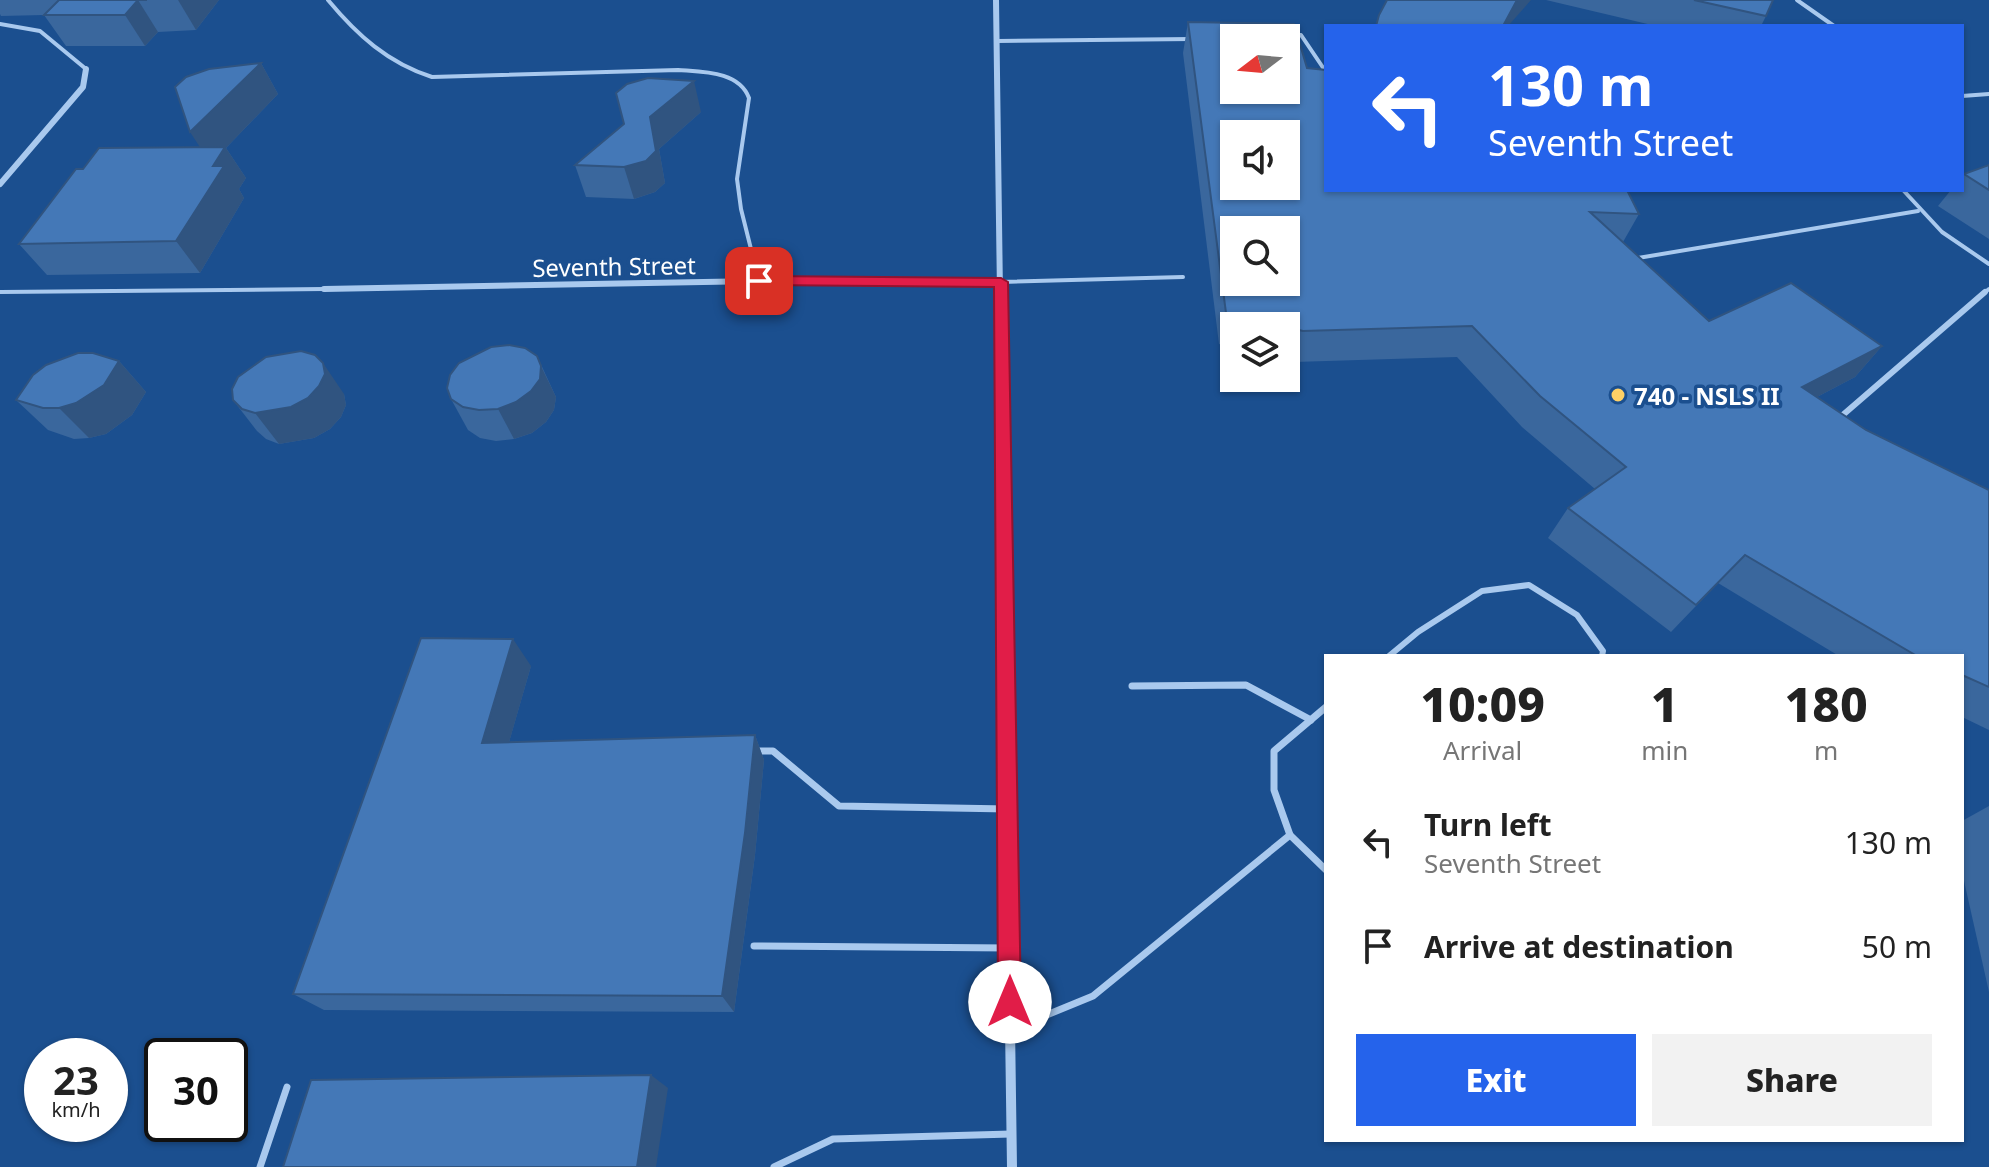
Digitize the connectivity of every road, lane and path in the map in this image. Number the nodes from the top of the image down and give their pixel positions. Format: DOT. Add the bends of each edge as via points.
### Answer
graph roads {
  1 [pos="328,0"];
  2 [pos="996,0"];
  3 [pos="1797,0"];
  4 [pos="0,24"];
  5 [pos="1831,24"];
  6 [pos="1300,35"];
  7 [pos="1196,39"];
  8 [pos="997,41"];
  9 [pos="86,69"];
  10 [pos="1324,69"];
  11 [pos="1989,94"];
  12 [pos="1964,96"];
  13 [pos="0,184"];
  14 [pos="1904,192"];
  15 [pos="1918,211"];
  16 [pos="1631,259"];
  17 [pos="1989,264"];
  18 [pos="1183,277"];
  19 [pos="759,281"];
  20 [pos="1001,282"];
  21 [pos="324,289"];
  22 [pos="1989,289"];
  23 [pos="0,292"];
  24 [pos="1834,422"];
  25 [pos="1391,654"];
  26 [pos="1602,654"];
  27 [pos="1132,686"];
  28 [pos="1324,709"];
  29 [pos="1311,720"];
  30 [pos="742,751"];
  31 [pos="1008,809"];
  32 [pos="1290,835"];
  33 [pos="1324,868"];
  34 [pos="754,946"];
  35 [pos="1009,948"];
  36 [pos="1010,1030"];
  37 [pos="287,1087"];
  38 [pos="1012,1134"];
  39 [pos="260,1167"];
  40 [pos="774,1167"];
  41 [pos="1012,1167"];
  1 -- 19 [label="lane" via="344,21 393,61 432,77 678,70 733,79 751,102 738,168"];
  2 -- 8 [label="street"];
  3 -- 5 [label="lane"];
  4 -- 9 [label="lane" via="48,32"];
  6 -- 10 [label="lane"];
  7 -- 8 [label="lane"];
  8 -- 20 [label="street"];
  9 -- 13 [label="street" via="83,87"];
  11 -- 12 [label="lane"];
  14 -- 15 [label="lane"];
  15 -- 16 [label="lane"];
  15 -- 17 [label="lane"];
  18 -- 20 [label="lane"];
  19 -- 20 [label="street, Seventh Street"];
  19 -- 21 [label="street, Seventh Street"];
  20 -- 31 [label="street"];
  21 -- 23 [label="lane"];
  22 -- 24 [label="lane"];
  25 -- 26 [label="lane" via="1482,591 1529,585 1577,615"];
  27 -- 29 [label="lane" via="1246,685"];
  28 -- 29 [label="lane"];
  29 -- 32 [label="lane" via="1274,751 1274,790"];
  30 -- 31 [label="lane" via="773,751 839,806"];
  31 -- 35 [label="street"];
  32 -- 33 [label="lane"];
  32 -- 36 [label="lane" via="1093,996"];
  34 -- 35 [label="lane"];
  35 -- 36 [label="street"];
  36 -- 38 [label="street"];
  37 -- 39 [label="lane"];
  38 -- 40 [label="lane" via="833,1139"];
  38 -- 41 [label="street"];
}
